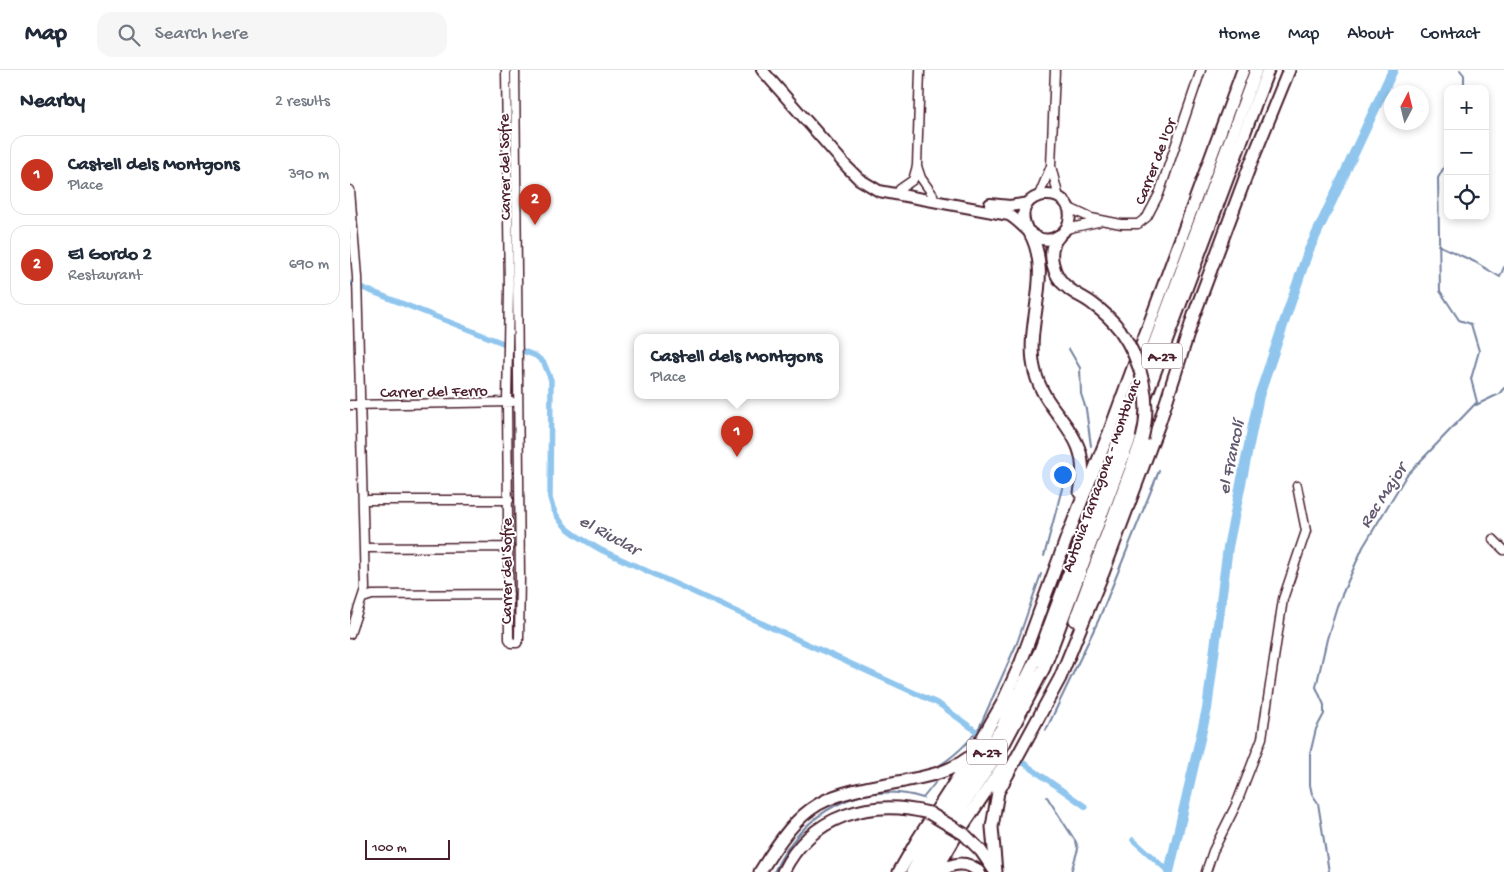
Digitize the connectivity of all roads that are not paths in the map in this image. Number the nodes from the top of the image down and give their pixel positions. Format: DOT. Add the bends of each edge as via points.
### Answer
graph roads {
  1 [pos="506,70"];
  2 [pos="516,70"];
  3 [pos="762,70"];
  4 [pos="769,70"];
  5 [pos="920,70"];
  6 [pos="1055,70"];
  7 [pos="1201,70"];
  8 [pos="1242,70"];
  9 [pos="1256,70"];
  10 [pos="1268,70"];
  11 [pos="1289,70"];
  12 [pos="1248,91"];
  13 [pos="917,166"];
  14 [pos="1051,166"];
  15 [pos="900,189"];
  16 [pos="350,190"];
  17 [pos="933,195"];
  18 [pos="1039,195"];
  19 [pos="1059,198"];
  20 [pos="1028,203"];
  21 [pos="1068,207"];
  22 [pos="1188,217"];
  23 [pos="1102,221"];
  24 [pos="1028,231"];
  25 [pos="1063,232"];
  26 [pos="1191,280"];
  27 [pos="1174,373"];
  28 [pos="507,402"];
  29 [pos="519,402"];
  30 [pos="361,404"];
  31 [pos="350,405"];
  32 [pos="1109,432"];
  33 [pos="1297,486"];
  34 [pos="363,500"];
  35 [pos="509,500"];
  36 [pos="1086,527"];
  37 [pos="1067,537"];
  38 [pos="1493,538"];
  39 [pos="509,547"];
  40 [pos="364,548"];
  41 [pos="1504,550"];
  42 [pos="510,594"];
  43 [pos="363,598"];
  44 [pos="350,633"];
  45 [pos="1073,643"];
  46 [pos="1056,673"];
  47 [pos="973,754"];
  48 [pos="760,872"];
  49 [pos="783,872"];
  50 [pos="899,872"];
  51 [pos="912,872"];
  52 [pos="923,872"];
  53 [pos="936,872"];
  54 [pos="940,872"];
  55 [pos="979,872"];
  56 [pos="995,872"];
  57 [pos="1206,872"];
  1 -- 28 [label="street, Carrer del Sofre"];
  2 -- 29 [label="street, Carrer del Sofre"];
  3 -- 24 [label="main road" via="847,167 867,185 894,194 1000,212 1016,219"];
  4 -- 15 [label="main road" via="858,170 877,183"];
  5 -- 13 [label="street"];
  6 -- 14 [label="street"];
  7 -- 23 [label="street, Carrer de l'Or" via="1154,208 1138,224"];
  8 -- 22 [label="highway"];
  9 -- 12 [label="highway, Autovia Tarragona - Montblanc / A-27"];
  10 -- 26 [label="highway, Autovia Tarragona - Montblanc / A-27"];
  11 -- 27 [label="highway" via="1240,190"];
  12 -- 22 [label="highway"];
  12 -- 36 [label="highway, Autovia Tarragona - Montblanc / A-27"];
  13 -- 15 [label="street" via="912,180"];
  13 -- 17 [label="street"];
  14 -- 18 [label="street"];
  14 -- 19 [label="street"];
  15 -- 17 [label="main road"];
  16 -- 30 [label="street" via="358,295"];
  17 -- 20 [label="main road" via="1003,206"];
  18 -- 19 [label="main road" via="1051,194"];
  18 -- 20 [label="main road"];
  19 -- 21 [label="main road"];
  20 -- 24 [label="main road" via="1024,214"];
  21 -- 23 [label="street, Carrer de l'Or"];
  21 -- 25 [label="main road" via="1070,218"];
  22 -- 32 [label="highway"];
  23 -- 25 [label="street, Carrer de l'Or"];
  24 -- 25 [label="main road" via="1044,240"];
  24 -- 37 [label="highway" via="1036,243 1039,260 1033,345 1035,372 1045,394 1072,432 1082,459 1081,489"];
  25 -- 46 [label="highway, bridge" via="1054,242 1055,270 1068,288 1102,310 1120,330 1134,353 1143,382 1146,410 1142,439"];
  26 -- 27 [label="highway"];
  26 -- 52 [label="highway, Autovia Tarragona - Montblanc / A-27" via="1044,668 1004,744"];
  27 -- 45 [label="highway" via="1128,507"];
  28 -- 29 [label="street, Carrer del Ferro"];
  28 -- 30 [label="street, Carrer del Ferro"];
  28 -- 35 [label="street, Carrer del Sofre"];
  29 -- 42 [label="street, Carrer del Sofre" via="517,643 509,639"];
  30 -- 31 [label="street, Carrer del Ferro"];
  30 -- 34 [label="street"];
  32 -- 36 [label="highway" via="1086,515"];
  32 -- 37 [label="highway"];
  33 -- 57 [label="street" via="1306,531 1284,599 1262,738"];
  34 -- 35 [label="street"];
  34 -- 40 [label="street"];
  35 -- 39 [label="street, Carrer del Sofre"];
  36 -- 51 [label="highway, Autovia Tarragona - Montblanc / A-27" via="1040,651 1015,703"];
  37 -- 47 [label="highway" via="1021,662 1002,704"];
  38 -- 41 [label="street"];
  39 -- 40 [label="street"];
  39 -- 42 [label="street, Carrer del Sofre"];
  40 -- 43 [label="street"];
  42 -- 43 [label="street" via="372,595"];
  43 -- 44 [label="street"];
  45 -- 46 [label="highway"];
  45 -- 56 [label="highway" via="1047,703 998,792 992,827"];
  46 -- 53 [label="highway" via="1026,730"];
  47 -- 48 [label="highway" via="947,771 852,790 819,802 790,827"];
  47 -- 50 [label="highway"];
  49 -- 56 [label="highway, bridge" via="807,840 827,824 862,809 889,806 929,813 964,834"];
  54 -- 55 [label="highway" via="951,865 961,864"];
}
